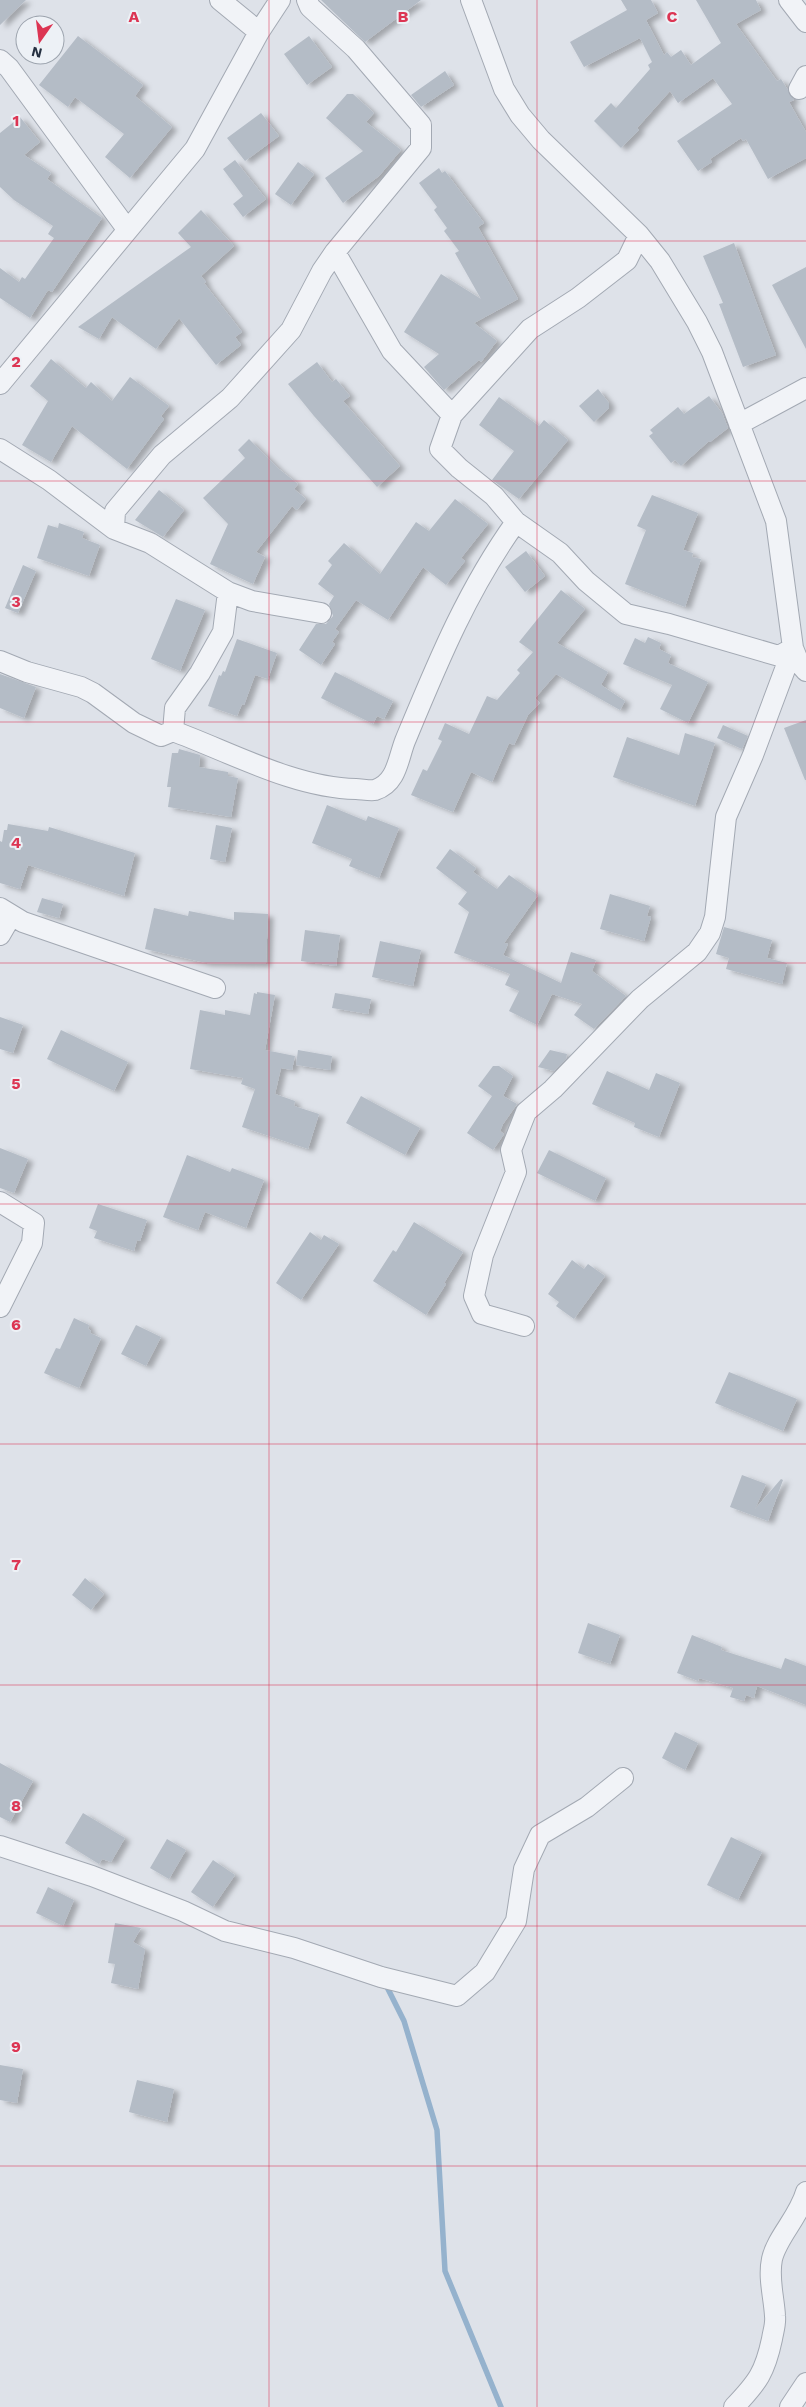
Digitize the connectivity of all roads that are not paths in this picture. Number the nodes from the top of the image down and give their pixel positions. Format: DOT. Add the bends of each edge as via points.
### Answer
graph roads {
  1 [pos="220,0"];
  2 [pos="280,0"];
  3 [pos="307,0"];
  4 [pos="471,0"];
  5 [pos="789,0"];
  6 [pos="806,22"];
  7 [pos="259,32"];
  8 [pos="0,60"];
  9 [pos="127,229"];
  10 [pos="639,235"];
  11 [pos="334,252"];
  12 [pos="0,384"];
  13 [pos="806,388"];
  14 [pos="452,415"];
  15 [pos="739,424"];
  16 [pos="0,449"];
  17 [pos="516,522"];
  18 [pos="114,529"];
  19 [pos="228,592"];
  20 [pos="320,613"];
  21 [pos="793,648"];
  22 [pos="0,661"];
  23 [pos="806,671"];
  24 [pos="173,731"];
  25 [pos="5,912"];
  26 [pos="0,935"];
  27 [pos="215,988"];
  28 [pos="0,1202"];
  29 [pos="0,1307"];
  30 [pos="524,1326"];
  31 [pos="624,1778"];
  32 [pos="0,1846"];
  33 [pos="806,2192"];
  34 [pos="806,2383"];
  35 [pos="734,2407"];
  36 [pos="790,2407"];
  1 -- 7 [label="street"];
  2 -- 7 [label="street"];
  3 -- 11 [label="street" via="310,7 356,49 421,126 421,148"];
  4 -- 10 [label="street" via="504,89 520,115 541,140"];
  5 -- 6 [label="street"];
  7 -- 9 [label="street" via="195,149"];
  8 -- 9 [label="street"];
  9 -- 12 [label="street"];
  10 -- 14 [label="street" via="626,260 578,298 530,329"];
  10 -- 15 [label="street" via="660,261 698,322"];
  11 -- 14 [label="street" via="392,351"];
  11 -- 18 [label="street" via="291,330 230,398 162,455 115,511"];
  13 -- 15 [label="street"];
  14 -- 17 [label="street" via="440,449 494,496"];
  15 -- 21 [label="street" via="776,521"];
  16 -- 18 [label="street" via="49,480"];
  17 -- 21 [label="street" via="560,553 586,581 626,614 779,656"];
  17 -- 24 [label="street" via="492,555 459,614 404,745 394,777 375,790 346,789 297,780"];
  18 -- 19 [label="street" via="150,543"];
  19 -- 20 [label="street" via="252,601"];
  19 -- 24 [label="street" via="223,632 175,708"];
  21 -- 23 [label="street" via="799,664"];
  21 -- 30 [label="street" via="753,756 726,817 715,917 710,933 697,952 640,999 553,1089 526,1112 511,1150 516,1172 483,1255 474,1296 482,1314"];
  22 -- 24 [label="street" via="81,687 134,723 161,736"];
  25 -- 26 [label="street"];
  25 -- 27 [label="street"];
  28 -- 29 [label="street" via="34,1223 32,1243"];
  31 -- 32 [label="street" via="587,1807 540,1835 524,1869 516,1921 485,1972 457,1996 225,1931 92,1876"];
  33 -- 35 [label="street" via="772,2258 776,2319 767,2363 756,2385"];
  34 -- 36 [label="street"];
}
